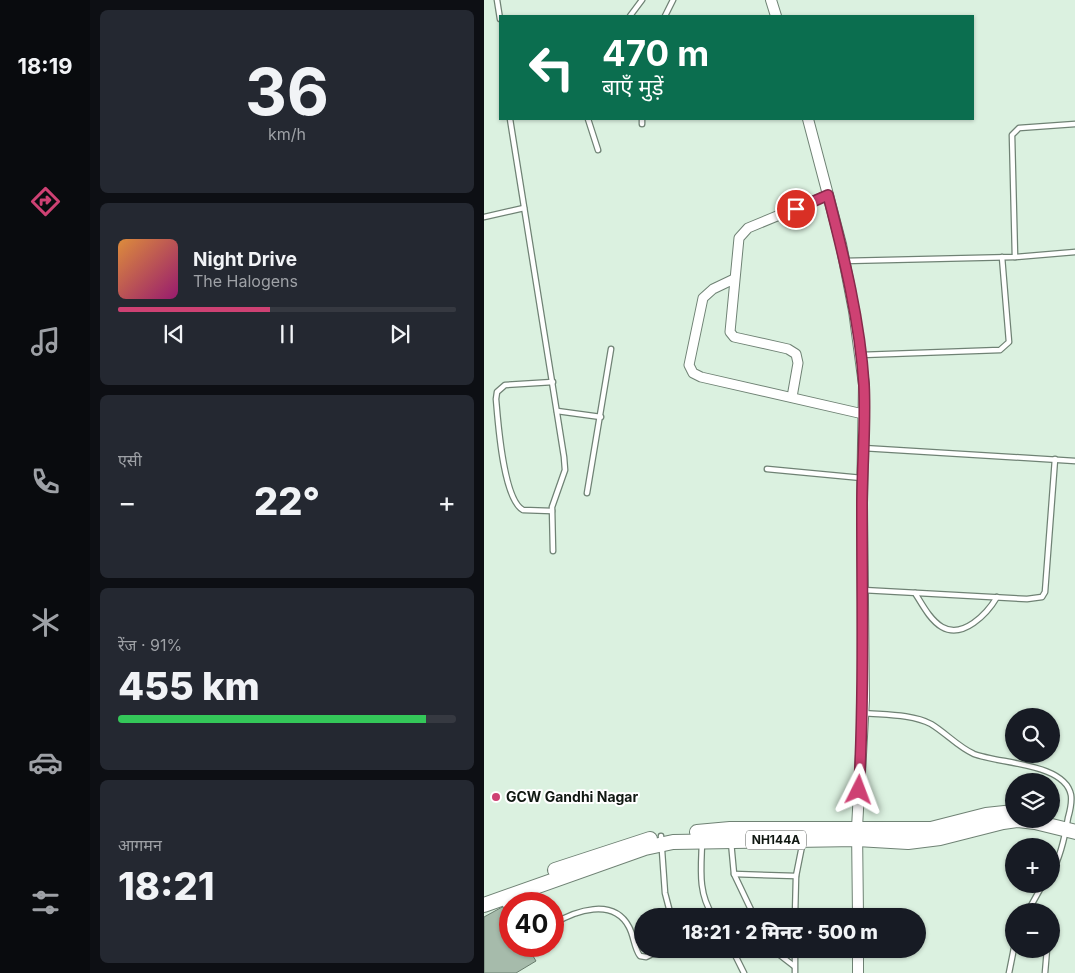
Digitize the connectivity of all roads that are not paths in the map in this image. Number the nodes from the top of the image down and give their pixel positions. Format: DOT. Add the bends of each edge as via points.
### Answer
graph roads {
  1 [pos="497,0"];
  2 [pos="642,0"];
  3 [pos="673,0"];
  4 [pos="771,0"];
  5 [pos="499,15"];
  6 [pos="631,15"];
  7 [pos="666,15"];
  8 [pos="776,15"];
  9 [pos="510,120"];
  10 [pos="588,120"];
  11 [pos="808,120"];
  12 [pos="1075,124"];
  13 [pos="598,150"];
  14 [pos="828,195"];
  15 [pos="524,208"];
  16 [pos="484,217"];
  17 [pos="1075,252"];
  18 [pos="1002,257"];
  19 [pos="1014,257"];
  20 [pos="844,262"];
  21 [pos="734,279"];
  22 [pos="611,350"];
  23 [pos="860,355"];
  24 [pos="553,382"];
  25 [pos="792,397"];
  26 [pos="557,411"];
  27 [pos="863,414"];
  28 [pos="601,418"];
  29 [pos="863,448"];
  30 [pos="1054,460"];
  31 [pos="1075,461"];
  32 [pos="767,468"];
  33 [pos="862,478"];
  34 [pos="587,493"];
  35 [pos="552,511"];
  36 [pos="553,551"];
  37 [pos="863,590"];
  38 [pos="915,593"];
  39 [pos="997,597"];
  40 [pos="863,713"];
  41 [pos="1005,813"];
  42 [pos="1071,826"];
  43 [pos="804,834"];
  44 [pos="857,834"];
  45 [pos="730,835"];
  46 [pos="703,836"];
  47 [pos="662,840"];
  48 [pos="1060,852"];
  49 [pos="734,874"];
  50 [pos="796,876"];
  51 [pos="520,892"];
  52 [pos="484,898"];
  53 [pos="499,900"];
  54 [pos="484,905"];
  55 [pos="669,908"];
  56 [pos="708,908"];
  57 [pos="750,908"];
  58 [pos="795,908"];
  59 [pos="858,908"];
  60 [pos="564,919"];
  61 [pos="634,940"];
  62 [pos="736,958"];
  63 [pos="784,958"];
  64 [pos="794,958"];
  65 [pos="858,958"];
  66 [pos="1012,958"];
  67 [pos="1046,958"];
  68 [pos="794,966"];
  69 [pos="744,973"];
  70 [pos="795,973"];
  71 [pos="858,973"];
  72 [pos="1009,973"];
  73 [pos="1045,973"];
  1 -- 5 [label="lane"];
  2 -- 6 [label="lane"];
  3 -- 7 [label="lane"];
  4 -- 8 [label="street"];
  9 -- 15 [label="lane"];
  10 -- 13 [label="lane"];
  11 -- 14 [label="street"];
  12 -- 19 [label="lane" via="1019,128 1012,135"];
  14 -- 20 [label="street"];
  14 -- 21 [label="street" via="743,231 739,238"];
  15 -- 16 [label="lane"];
  15 -- 24 [label="lane"];
  17 -- 19 [label="lane"];
  18 -- 19 [label="lane"];
  18 -- 20 [label="lane"];
  18 -- 23 [label="lane" via="1009,342 1006,347 1000,350"];
  20 -- 23 [label="street"];
  21 -- 25 [label="street" via="730,332 734,336 788,349 796,354 798,363"];
  21 -- 25 [label="street" via="703,298 690,368 701,377"];
  22 -- 28 [label="lane"];
  23 -- 27 [label="street"];
  24 -- 26 [label="lane"];
  24 -- 35 [label="lane" via="505,386 497,392 496,399 503,454 514,502 522,510"];
  25 -- 27 [label="street"];
  26 -- 28 [label="lane"];
  26 -- 35 [label="lane" via="565,470"];
  27 -- 29 [label="street"];
  28 -- 34 [label="lane"];
  29 -- 30 [label="lane"];
  29 -- 33 [label="street"];
  30 -- 31 [label="lane"];
  30 -- 39 [label="lane" via="1044,594 1040,598 1027,599"];
  32 -- 33 [label="lane"];
  33 -- 37 [label="street"];
  35 -- 36 [label="lane"];
  37 -- 38 [label="lane"];
  37 -- 40 [label="street"];
  38 -- 39 [label="lane"];
  38 -- 39 [label="lane" via="937,624 950,630 977,621"];
  40 -- 42 [label="lane" via="928,722 968,752 988,760 1047,770 1062,780 1070,791"];
  40 -- 44 [label="street"];
  41 -- 44 [label="highway, NH144A" via="931,829"];
  42 -- 44 [label="highway, NH144A" via="1018,820 924,841"];
  42 -- 48 [label="lane"];
  43 -- 44 [label="highway, NH144A"];
  43 -- 45 [label="highway, NH144A"];
  43 -- 50 [label="lane"];
  44 -- 59 [label="street"];
  45 -- 46 [label="highway, NH144A"];
  45 -- 49 [label="lane"];
  46 -- 47 [label="highway, NH144A"];
  46 -- 56 [label="lane" via="700,885"];
  47 -- 51 [label="highway, NH144A"];
  47 -- 52 [label="highway, NH144A" via="607,851"];
  47 -- 55 [label="lane"];
  49 -- 50 [label="lane"];
  49 -- 57 [label="lane"];
  50 -- 58 [label="lane"];
  53 -- 54 [label="highway, NH144A"];
  60 -- 61 [label="lane" via="583,911 607,909 621,916"];
  62 -- 69 [label="lane"];
  63 -- 68 [label="lane"];
  64 -- 68 [label="lane"];
  65 -- 71 [label="street"];
  66 -- 72 [label="lane"];
  67 -- 73 [label="lane"];
  68 -- 70 [label="lane"];
}
